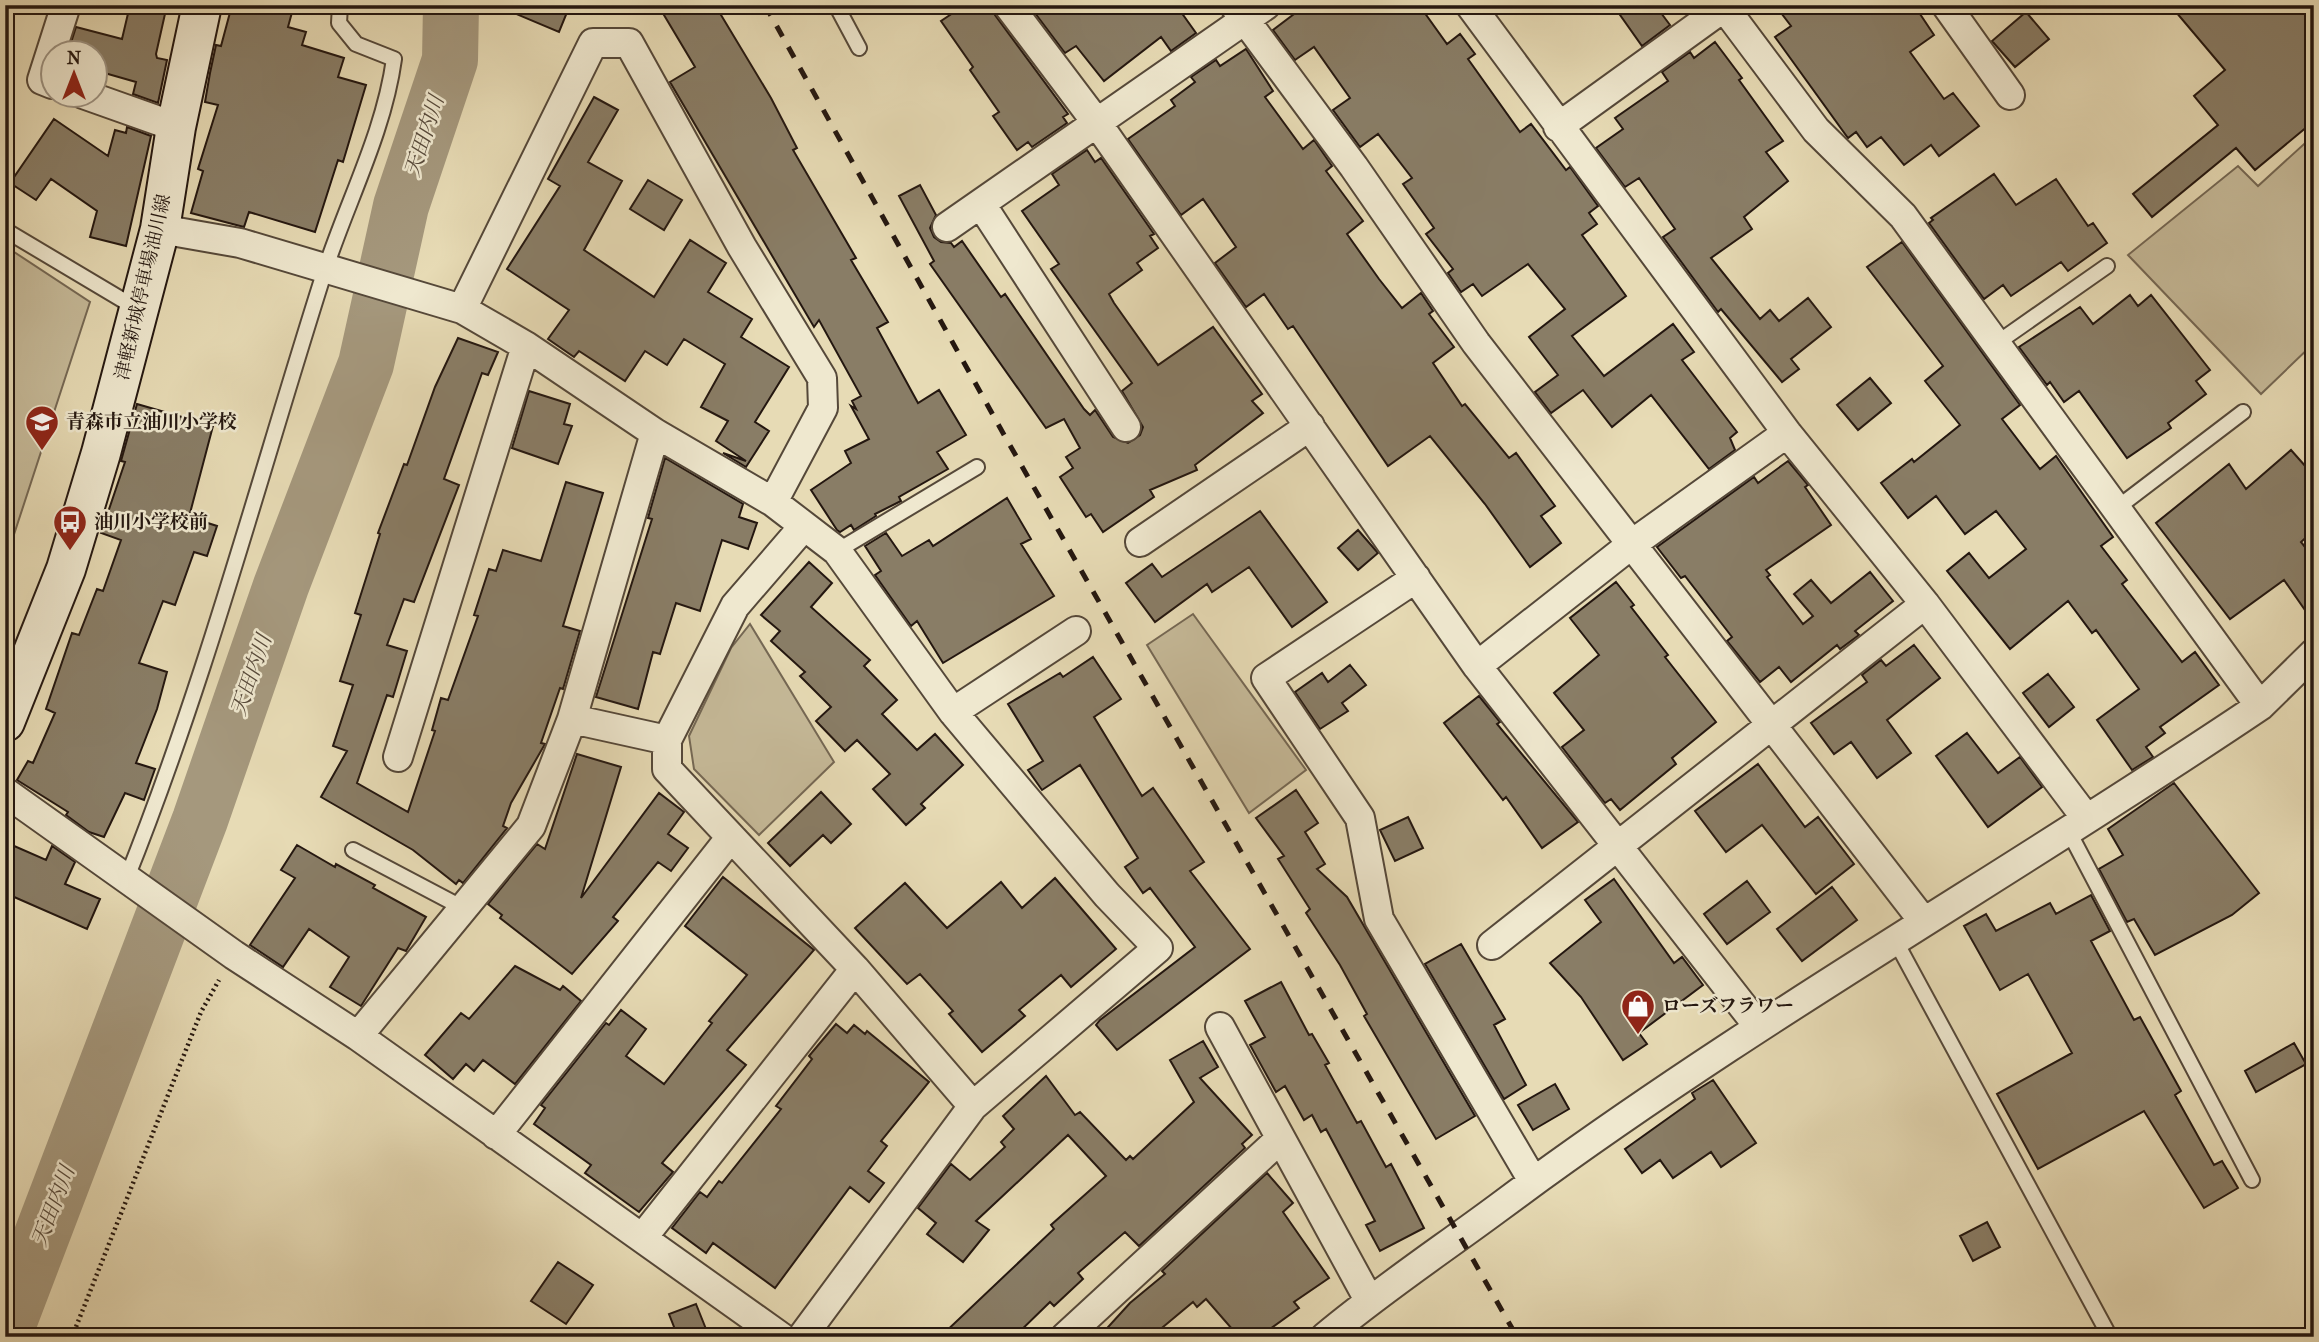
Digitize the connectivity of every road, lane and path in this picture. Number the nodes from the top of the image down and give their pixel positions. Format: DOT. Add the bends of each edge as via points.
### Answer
graph roads {
  1 [pos="66,5"];
  2 [pos="202,5"];
  3 [pos="340,5"];
  4 [pos="836,5"];
  5 [pos="1009,5"];
  6 [pos="1470,5"];
  7 [pos="1945,5"];
  8 [pos="1724,6"];
  9 [pos="1249,10"];
  10 [pos="55,38"];
  11 [pos="859,48"];
  12 [pos="2010,94"];
  13 [pos="108,103"];
  14 [pos="1097,123"];
  15 [pos="176,127"];
  16 [pos="1558,127"];
  17 [pos="981,204"];
  18 [pos="947,227"];
  19 [pos="160,229"];
  20 [pos="5,230"];
  21 [pos="2107,266"];
  22 [pos="331,270"];
  23 [pos="462,309"];
  24 [pos="140,311"];
  25 [pos="1997,343"];
  26 [pos="526,346"];
  27 [pos="2243,412"];
  28 [pos="1310,426"];
  29 [pos="1126,427"];
  30 [pos="655,433"];
  31 [pos="1787,433"];
  32 [pos="977,467"];
  33 [pos="773,502"];
  34 [pos="2117,508"];
  35 [pos="804,526"];
  36 [pos="1140,542"];
  37 [pos="1632,544"];
  38 [pos="837,551"];
  39 [pos="1416,578"];
  40 [pos="1925,604"];
  41 [pos="1076,632"];
  42 [pos="2314,653"];
  43 [pos="1477,666"];
  44 [pos="2260,706"];
  45 [pos="953,712"];
  46 [pos="572,719"];
  47 [pos="5,722"];
  48 [pos="1773,724"];
  49 [pos="667,740"];
  50 [pos="398,757"];
  51 [pos="5,792"];
  52 [pos="2077,824"];
  53 [pos="731,837"];
  54 [pos="1619,846"];
  55 [pos="353,850"];
  56 [pos="131,883"];
  57 [pos="463,908"];
  58 [pos="1924,922"];
  59 [pos="1895,940"];
  60 [pos="1492,945"];
  61 [pos="224,948"];
  62 [pos="855,969"];
  63 [pos="1220,1027"];
  64 [pos="1759,1027"];
  65 [pos="358,1036"];
  66 [pos="973,1106"];
  67 [pos="496,1135"];
  68 [pos="1280,1139"];
  69 [pos="2252,1180"];
  70 [pos="1533,1181"];
  71 [pos="643,1237"];
  72 [pos="1369,1300"];
  73 [pos="72,1337"];
  74 [pos="781,1337"];
  75 [pos="802,1337"];
  76 [pos="1065,1337"];
  77 [pos="1325,1337"];
  78 [pos="2110,1337"];
  1 -- 10 [label="street"];
  2 -- 15 [label="main road, 津軽新城停車場油川線"];
  3 -- 22 [label="lane" via="339,23 356,44 394,59 389,94"];
  4 -- 11 [label="lane"];
  5 -- 14 [label="street"];
  6 -- 16 [label="street"];
  7 -- 12 [label="street"];
  8 -- 16 [label="street"];
  8 -- 25 [label="street" via="1816,130 1903,216"];
  9 -- 14 [label="street"];
  9 -- 37 [label="street" via="1476,343"];
  13 -- 15 [label="street"];
  14 -- 17 [label="street"];
  14 -- 28 [label="street"];
  15 -- 19 [label="main road, 津軽新城停車場油川線"];
  16 -- 31 [label="street"];
  17 -- 18 [label="street"];
  17 -- 29 [label="street"];
  19 -- 22 [label="street" via="240,243"];
  19 -- 24 [label="main road, 津軽新城停車場油川線"];
  20 -- 24 [label="lane"];
  21 -- 25 [label="lane"];
  22 -- 23 [label="street"];
  22 -- 56 [label="lane"];
  23 -- 26 [label="street"];
  23 -- 33 [label="street" via="593,43 629,43 742,247 822,378 823,408"];
  24 -- 47 [label="main road, 津軽新城停車場油川線" via="66,569"];
  25 -- 34 [label="street"];
  26 -- 30 [label="street"];
  26 -- 50 [label="street"];
  27 -- 34 [label="lane"];
  28 -- 36 [label="street"];
  28 -- 39 [label="street"];
  30 -- 33 [label="street"];
  30 -- 46 [label="street"];
  31 -- 37 [label="street"];
  31 -- 40 [label="street"];
  32 -- 38 [label="lane"];
  33 -- 35 [label="street"];
  34 -- 44 [label="street"];
  35 -- 38 [label="street"];
  35 -- 49 [label="street" via="735,606"];
  37 -- 43 [label="street"];
  37 -- 48 [label="street"];
  38 -- 45 [label="street"];
  39 -- 43 [label="street"];
  39 -- 70 [label="street" via="1266,678 1360,818 1379,919"];
  40 -- 48 [label="street"];
  40 -- 52 [label="street"];
  41 -- 45 [label="street"];
  42 -- 44 [label="street"];
  43 -- 54 [label="street"];
  44 -- 52 [label="street"];
  45 -- 66 [label="street" via="1107,895 1158,948"];
  46 -- 49 [label="street"];
  46 -- 57 [label="street" via="531,826"];
  48 -- 54 [label="street"];
  48 -- 58 [label="street"];
  49 -- 53 [label="street" via="667,769"];
  51 -- 56 [label="street"];
  52 -- 58 [label="street"];
  52 -- 69 [label="lane"];
  53 -- 62 [label="street"];
  53 -- 67 [label="street"];
  54 -- 60 [label="street"];
  54 -- 64 [label="street"];
  55 -- 57 [label="lane"];
  56 -- 61 [label="street"];
  57 -- 65 [label="street"];
  58 -- 59 [label="street"];
  59 -- 64 [label="street"];
  59 -- 78 [label="lane"];
  61 -- 65 [label="street"];
  61 -- 73 [label="path"];
  62 -- 66 [label="street"];
  62 -- 71 [label="street"];
  63 -- 68 [label="street"];
  64 -- 70 [label="street"];
  65 -- 67 [label="street"];
  66 -- 75 [label="street"];
  67 -- 71 [label="street"];
  68 -- 72 [label="street"];
  68 -- 76 [label="street"];
  70 -- 72 [label="street"];
  71 -- 74 [label="street"];
  72 -- 77 [label="street"];
}
